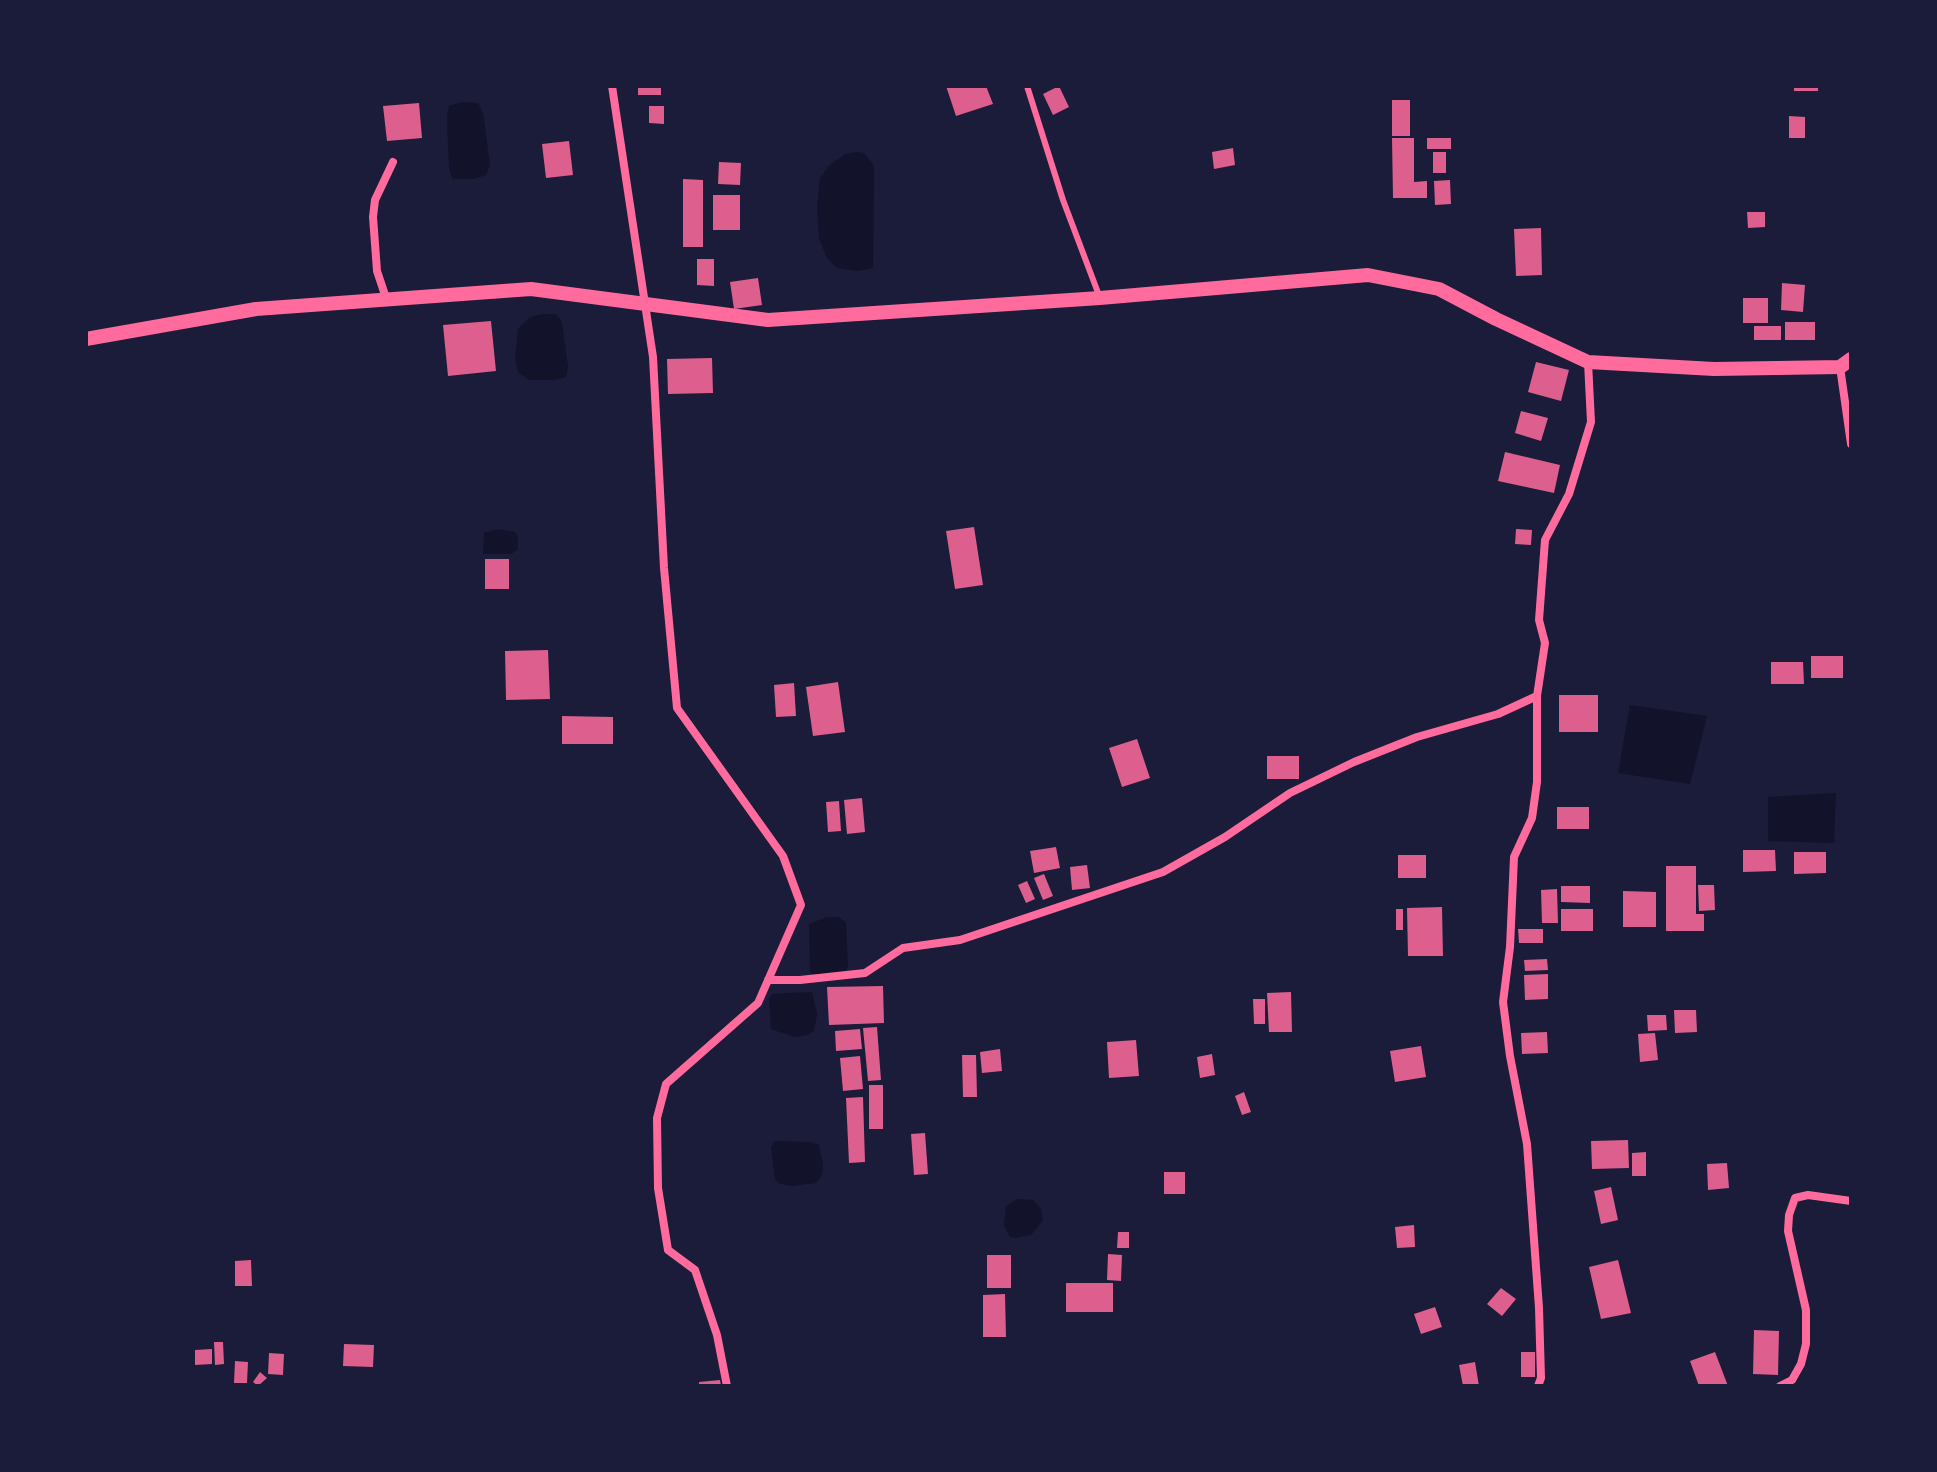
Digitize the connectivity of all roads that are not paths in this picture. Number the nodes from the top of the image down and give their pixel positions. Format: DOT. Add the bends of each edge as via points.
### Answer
graph roads {
  1 [pos="612,86"];
  2 [pos="1027,86"];
  3 [pos="393,162"];
  4 [pos="386,298"];
  5 [pos="1100,298"];
  6 [pos="644,305"];
  7 [pos="86,339"];
  8 [pos="1588,362"];
  9 [pos="1846,363"];
  10 [pos="1851,444"];
  11 [pos="1537,696"];
  12 [pos="768,980"];
  13 [pos="1851,1201"];
  14 [pos="727,1386"];
  15 [pos="1538,1386"];
  16 [pos="1780,1386"];
  1 -- 6 [label="street"];
  2 -- 5 [label="lane"];
  3 -- 4 [label="street" via="373,217 377,271"];
  4 -- 6 [label="street" via="531,289"];
  4 -- 7 [label="street" via="256,309"];
  5 -- 6 [label="street" via="768,320"];
  5 -- 8 [label="street" via="1368,275 1439,289"];
  6 -- 12 [label="street" via="653,357 677,708 783,856 801,905"];
  8 -- 9 [label="street" via="1714,369"];
  8 -- 11 [label="street" via="1591,422 1569,494 1545,540 1539,620 1545,643"];
  9 -- 10 [label="street"];
  11 -- 12 [label="street" via="1354,762 1290,793 1163,872 960,940 903,948 865,973"];
  11 -- 15 [label="street" via="1537,782 1532,818 1514,857 1503,1002 1527,1144 1539,1308"];
  12 -- 14 [label="street" via="758,1003 666,1084 657,1118 658,1188 668,1250 695,1270"];
  13 -- 16 [label="street" via="1795,1198 1788,1231 1806,1310 1806,1344 1792,1380"];
}
